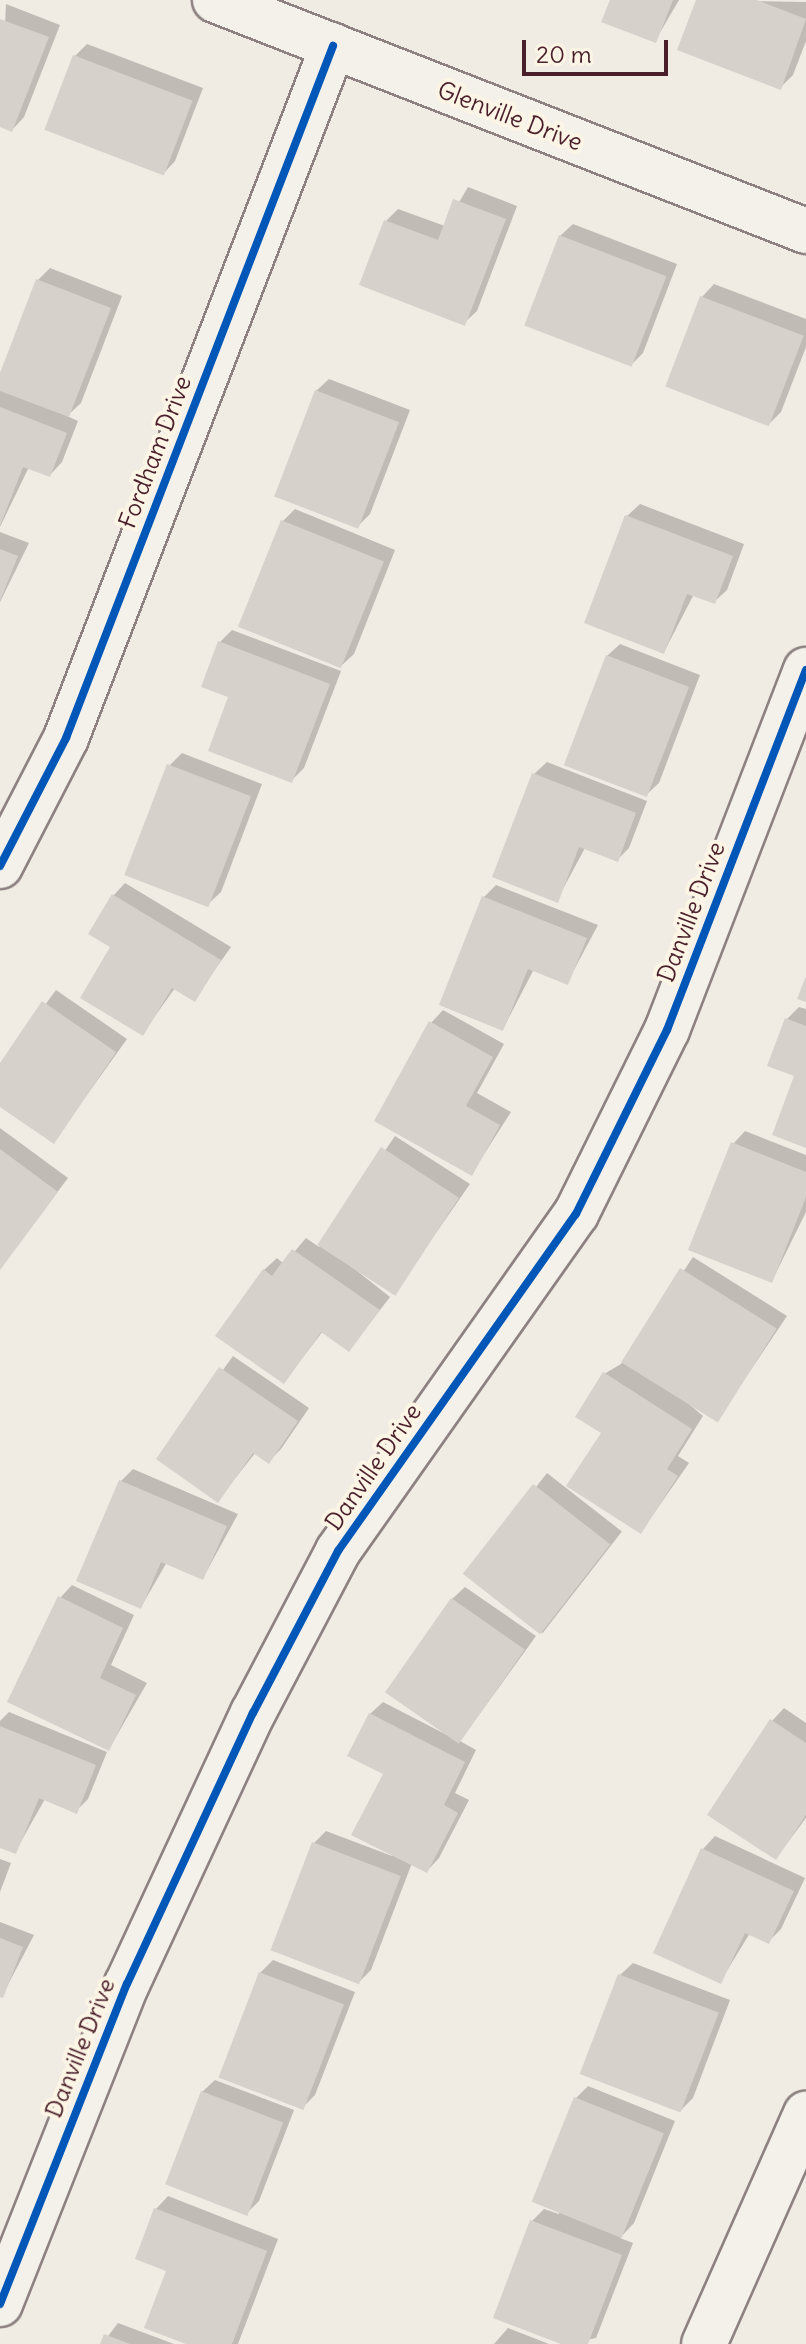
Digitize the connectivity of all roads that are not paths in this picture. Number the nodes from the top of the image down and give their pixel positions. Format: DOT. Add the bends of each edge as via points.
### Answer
graph roads {
  1 [pos="215,0"];
  2 [pos="333,46"];
  3 [pos="806,231"];
  4 [pos="806,670"];
  5 [pos="0,866"];
  6 [pos="806,2114"];
  7 [pos="0,2304"];
  8 [pos="704,2344"];
  1 -- 2 [label="street, Glenville Drive"];
  2 -- 3 [label="street, Glenville Drive"];
  2 -- 5 [label="street, Fordham Drive" via="66,738"];
  4 -- 7 [label="street, Danville Drive" via="667,1030 576,1214 338,1551 253,1713 127,1984"];
  6 -- 8 [label="street"];
}
